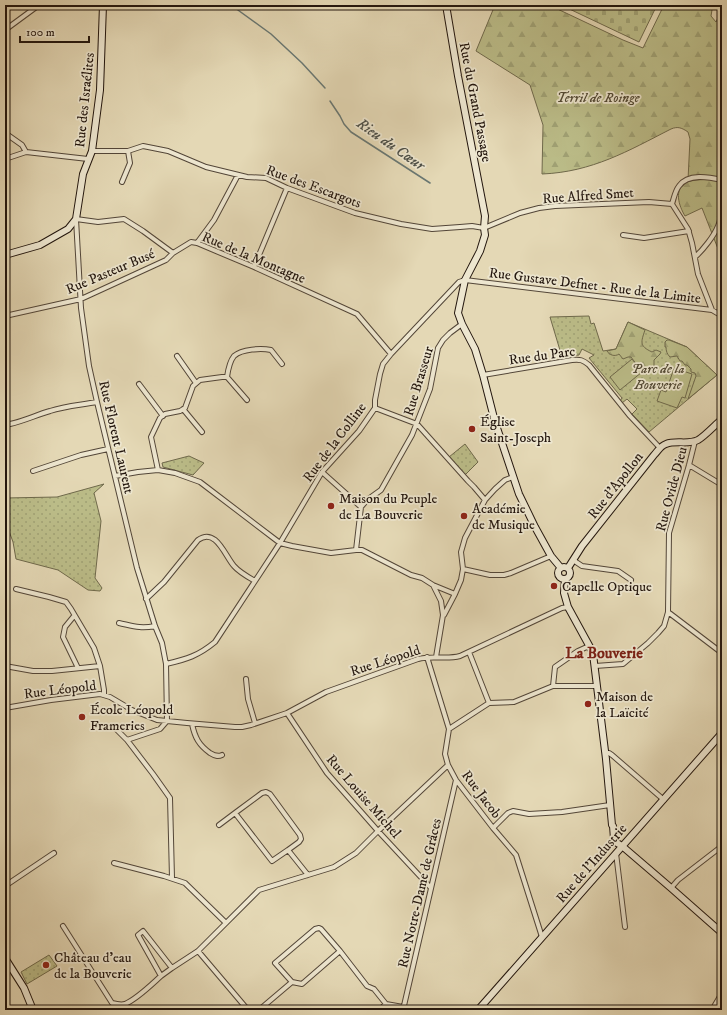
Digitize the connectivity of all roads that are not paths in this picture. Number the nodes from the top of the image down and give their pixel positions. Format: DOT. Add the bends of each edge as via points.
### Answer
graph roads {
  1 [pos="39,5"];
  2 [pos="103,5"];
  3 [pos="446,5"];
  4 [pos="5,30"];
  5 [pos="5,133"];
  6 [pos="92,151"];
  7 [pos="128,151"];
  8 [pos="26,152"];
  9 [pos="5,159"];
  10 [pos="88,159"];
  11 [pos="238,175"];
  12 [pos="722,180"];
  13 [pos="122,182"];
  14 [pos="286,188"];
  15 [pos="672,204"];
  16 [pos="722,207"];
  17 [pos="76,219"];
  18 [pos="484,228"];
  19 [pos="689,230"];
  20 [pos="623,235"];
  21 [pos="197,243"];
  22 [pos="173,253"];
  23 [pos="5,255"];
  24 [pos="695,257"];
  25 [pos="254,267"];
  26 [pos="464,280"];
  27 [pos="81,299"];
  28 [pos="712,310"];
  29 [pos="5,316"];
  30 [pos="722,316"];
  31 [pos="462,324"];
  32 [pos="390,354"];
  33 [pos="177,356"];
  34 [pos="282,364"];
  35 [pos="483,375"];
  36 [pos="227,377"];
  37 [pos="196,383"];
  38 [pos="139,384"];
  39 [pos="247,400"];
  40 [pos="97,402"];
  41 [pos="374,408"];
  42 [pos="183,409"];
  43 [pos="163,416"];
  44 [pos="721,422"];
  45 [pos="10,424"];
  46 [pos="417,424"];
  47 [pos="202,432"];
  48 [pos="695,441"];
  49 [pos="660,448"];
  50 [pos="108,449"];
  51 [pos="689,465"];
  52 [pos="158,470"];
  53 [pos="33,471"];
  54 [pos="322,472"];
  55 [pos="115,476"];
  56 [pos="513,477"];
  57 [pos="722,485"];
  58 [pos="484,500"];
  59 [pos="361,507"];
  60 [pos="280,543"];
  61 [pos="356,550"];
  62 [pos="551,556"];
  63 [pos="573,560"];
  64 [pos="560,568"];
  65 [pos="568,568"];
  66 [pos="463,569"];
  67 [pos="565,579"];
  68 [pos="631,580"];
  69 [pos="254,582"];
  70 [pos="433,585"];
  71 [pos="16,589"];
  72 [pos="455,594"];
  73 [pos="146,599"];
  74 [pos="568,607"];
  75 [pos="668,612"];
  76 [pos="74,616"];
  77 [pos="443,616"];
  78 [pos="119,623"];
  79 [pos="155,626"];
  80 [pos="589,646"];
  81 [pos="469,652"];
  82 [pos="722,653"];
  83 [pos="426,657"];
  84 [pos="436,657"];
  85 [pos="166,664"];
  86 [pos="5,666"];
  87 [pos="100,666"];
  88 [pos="595,666"];
  89 [pos="78,668"];
  90 [pos="246,679"];
  91 [pos="553,686"];
  92 [pos="597,686"];
  93 [pos="104,695"];
  94 [pos="489,703"];
  95 [pos="5,708"];
  96 [pos="287,713"];
  97 [pos="167,721"];
  98 [pos="255,723"];
  99 [pos="192,724"];
  100 [pos="115,728"];
  101 [pos="449,730"];
  102 [pos="722,733"];
  103 [pos="128,740"];
  104 [pos="606,753"];
  105 [pos="222,755"];
  106 [pos="448,766"];
  107 [pos="456,780"];
  108 [pos="664,800"];
  109 [pos="610,805"];
  110 [pos="235,813"];
  111 [pos="219,825"];
  112 [pos="493,828"];
  113 [pos="378,831"];
  114 [pos="622,846"];
  115 [pos="722,846"];
  116 [pos="288,850"];
  117 [pos="54,853"];
  118 [pos="616,853"];
  119 [pos="114,863"];
  120 [pos="308,875"];
  121 [pos="172,878"];
  122 [pos="5,886"];
  123 [pos="431,888"];
  124 [pos="671,888"];
  125 [pos="226,924"];
  126 [pos="63,926"];
  127 [pos="625,927"];
  128 [pos="722,933"];
  129 [pos="542,937"];
  130 [pos="198,951"];
  131 [pos="340,951"];
  132 [pos="5,958"];
  133 [pos="172,968"];
  134 [pos="161,976"];
  135 [pos="292,982"];
  136 [pos="722,993"];
  137 [pos="386,1004"];
  138 [pos="32,1008"];
  139 [pos="403,1009"];
  140 [pos="26,1010"];
  141 [pos="248,1010"];
  142 [pos="259,1010"];
  143 [pos="379,1010"];
  144 [pos="478,1010"];
  145 [pos="712,1010"];
  1 -- 4 [label="street"];
  2 -- 6 [label="street, Rue des Israélites" via="100,90"];
  3 -- 18 [label="street, Rue du Grand Passage" via="485,216"];
  5 -- 8 [label="street" via="22,145"];
  6 -- 7 [label="street, Rue des Escargots"];
  6 -- 10 [label="street, Rue des Israélites"];
  7 -- 11 [label="street, Rue des Escargots" via="143,146 168,151 206,167"];
  7 -- 13 [label="street" via="130,163"];
  8 -- 9 [label="street"];
  8 -- 10 [label="street"];
  10 -- 17 [label="street, Rue des Israélites"];
  11 -- 14 [label="street, Rue des Escargots" via="266,178"];
  11 -- 21 [label="street" via="214,220"];
  12 -- 15 [label="street" via="699,177 687,179 679,185"];
  14 -- 18 [label="street, Rue des Escargots" via="355,213 401,224 432,229 472,226"];
  14 -- 25 [label="street"];
  15 -- 18 [label="street, Rue Alfred Smet" via="649,202 539,208"];
  15 -- 19 [label="street"];
  16 -- 24 [label="street" via="718,226 703,250"];
  17 -- 22 [label="street" via="98,222 124,219"];
  17 -- 23 [label="street" via="68,228 40,245"];
  17 -- 27 [label="street, Rue Florent Laurent"];
  18 -- 26 [label="street" via="485,235 480,251"];
  19 -- 20 [label="street" via="644,238"];
  19 -- 24 [label="street"];
  21 -- 22 [label="street, Rue de la Montagne" via="192,242"];
  21 -- 25 [label="street, Rue de la Montagne"];
  22 -- 27 [label="street, Rue Pasteur Busé" via="166,260"];
  24 -- 28 [label="street" via="698,274"];
  25 -- 32 [label="street, Rue de la Montagne" via="357,314"];
  26 -- 28 [label="street, Rue Gustave Defnet - Rue de la Limite"];
  26 -- 31 [label="street" via="458,313"];
  26 -- 32 [label="street, Rue de la Colline" via="459,282"];
  27 -- 29 [label="street, Rue Pasteur Busé"];
  27 -- 40 [label="street, Rue Florent Laurent" via="89,366"];
  28 -- 30 [label="street, Rue Gustave Defnet - Rue de la Limite"];
  31 -- 35 [label="street" via="475,349"];
  31 -- 46 [label="street, Rue Brasseur" via="447,336 438,348 430,389"];
  32 -- 41 [label="street, Rue de la Colline" via="380,374"];
  33 -- 37 [label="street"];
  34 -- 36 [label="street" via="271,350 245,351 235,355"];
  35 -- 49 [label="street, Rue du Parc" via="583,360"];
  35 -- 56 [label="street"];
  36 -- 37 [label="street" via="200,380"];
  36 -- 39 [label="street"];
  37 -- 42 [label="street"];
  38 -- 43 [label="street"];
  40 -- 45 [label="street" via="61,407"];
  40 -- 50 [label="street, Rue Florent Laurent"];
  41 -- 46 [label="street"];
  41 -- 54 [label="street, Rue de la Colline" via="359,431"];
  42 -- 43 [label="street"];
  42 -- 47 [label="street"];
  43 -- 52 [label="street" via="151,437"];
  44 -- 48 [label="street"];
  46 -- 58 [label="street"];
  46 -- 59 [label="street, Rue Brasseur" via="381,490"];
  48 -- 49 [label="street, Rue d'Apollon" via="670,443"];
  48 -- 51 [label="street, Rue Ovide Dieu"];
  49 -- 63 [label="street, Rue d'Apollon"];
  50 -- 53 [label="street"];
  50 -- 55 [label="street, Rue Florent Laurent"];
  51 -- 57 [label="street"];
  51 -- 75 [label="street, Rue Ovide Dieu" via="669,533"];
  52 -- 55 [label="street"];
  52 -- 60 [label="street" via="200,482"];
  54 -- 59 [label="street"];
  54 -- 60 [label="street, Rue de la Colline"];
  55 -- 73 [label="street, Rue Florent Laurent"];
  56 -- 58 [label="street" via="505,480"];
  56 -- 62 [label="street" via="526,510"];
  58 -- 66 [label="street" via="465,538 461,552"];
  59 -- 61 [label="street"];
  60 -- 61 [label="street" via="331,553"];
  60 -- 69 [label="street, Rue de la Colline"];
  61 -- 70 [label="street" via="362,550"];
  62 -- 64 [label="street"];
  62 -- 66 [label="street" via="504,576"];
  63 -- 65 [label="street, Rue d'Apollon"];
  63 -- 68 [label="street" via="582,566 618,570"];
  64 -- 65 [label="street"];
  64 -- 67 [label="street" via="558,574"];
  65 -- 67 [label="street" via="570,574"];
  66 -- 72 [label="street"];
  67 -- 74 [label="street" via="564,593"];
  69 -- 73 [label="street" via="234,567 224,550 207,536 198,540 164,582"];
  69 -- 85 [label="street, Rue de la Colline" via="215,642 197,655"];
  70 -- 72 [label="street"];
  70 -- 77 [label="street" via="441,601"];
  71 -- 76 [label="street" via="66,602"];
  72 -- 77 [label="street"];
  73 -- 79 [label="street, Rue Florent Laurent"];
  74 -- 80 [label="street"];
  74 -- 81 [label="street, Rue Léopold"];
  75 -- 82 [label="street"];
  75 -- 88 [label="street, Rue Ovide Dieu" via="664,626 658,633 623,664"];
  76 -- 87 [label="street" via="94,648"];
  76 -- 89 [label="street" via="65,627 63,637"];
  77 -- 84 [label="street"];
  78 -- 79 [label="street" via="140,628"];
  79 -- 85 [label="street, Rue Florent Laurent"];
  80 -- 88 [label="street"];
  80 -- 91 [label="street" via="555,667"];
  81 -- 84 [label="street, Rue Léopold" via="453,658"];
  81 -- 94 [label="street"];
  83 -- 84 [label="street, Rue Léopold"];
  83 -- 96 [label="street, Rue Léopold" via="331,690"];
  83 -- 101 [label="street, Rue Jacob"];
  85 -- 97 [label="street, Rue Florent Laurent"];
  86 -- 89 [label="street" via="33,671"];
  87 -- 89 [label="street"];
  87 -- 93 [label="street"];
  88 -- 92 [label="street"];
  90 -- 98 [label="street" via="248,699"];
  91 -- 92 [label="street"];
  91 -- 94 [label="street" via="514,702"];
  92 -- 104 [label="street"];
  93 -- 95 [label="street, Rue Léopold"];
  93 -- 97 [label="street, Rue Léopold" via="146,716"];
  94 -- 101 [label="street"];
  96 -- 98 [label="street, Rue Léopold"];
  96 -- 113 [label="street, Rue Louise Michel" via="327,773"];
  97 -- 99 [label="street, Rue Léopold"];
  97 -- 103 [label="street" via="160,729"];
  98 -- 99 [label="street, Rue Léopold" via="236,727"];
  99 -- 105 [label="street" via="196,738 203,748 214,756"];
  100 -- 103 [label="street"];
  101 -- 106 [label="street, Rue Jacob" via="445,754"];
  102 -- 108 [label="street, Rue de l'Industrie"];
  103 -- 121 [label="street" via="170,798"];
  104 -- 108 [label="street" via="612,755"];
  104 -- 109 [label="street"];
  106 -- 107 [label="street, Rue Jacob"];
  106 -- 113 [label="street"];
  107 -- 112 [label="street, Rue Jacob"];
  107 -- 123 [label="street, Rue Notre-Dame de Grâces"];
  108 -- 114 [label="street, Rue de l'Industrie"];
  109 -- 112 [label="street" via="562,812 529,814 513,811"];
  109 -- 114 [label="street" via="614,839"];
  110 -- 111 [label="street"];
  110 -- 116 [label="street" via="272,861"];
  110 -- 116 [label="street" via="262,793 270,794 300,835 299,842"];
  112 -- 129 [label="street, Rue Jacob" via="516,855"];
  113 -- 120 [label="street" via="344,861"];
  113 -- 123 [label="street, Rue Louise Michel"];
  114 -- 118 [label="street, Rue de l'Industrie"];
  114 -- 124 [label="street"];
  115 -- 124 [label="street"];
  116 -- 120 [label="street"];
  117 -- 122 [label="street"];
  118 -- 127 [label="street"];
  118 -- 129 [label="street, Rue de l'Industrie"];
  119 -- 121 [label="street"];
  120 -- 125 [label="street" via="259,890"];
  121 -- 125 [label="street" via="188,885"];
  123 -- 139 [label="street, Rue Notre-Dame de Grâces"];
  124 -- 128 [label="street"];
  125 -- 130 [label="street"];
  126 -- 134 [label="street" via="112,1002 124,1004 142,993"];
  129 -- 144 [label="street, Rue de l'Industrie"];
  130 -- 133 [label="street"];
  130 -- 141 [label="street"];
  131 -- 135 [label="street" via="302,984"];
  131 -- 135 [label="street" via="321,929 315,929 275,963"];
  131 -- 137 [label="street" via="367,986 374,989"];
  132 -- 138 [label="street" via="24,988"];
  133 -- 134 [label="street"];
  133 -- 134 [label="street" via="143,931 138,935"];
  135 -- 142 [label="street"];
  136 -- 145 [label="street"];
  137 -- 139 [label="street"];
  137 -- 143 [label="street"];
  138 -- 140 [label="street"];
}
